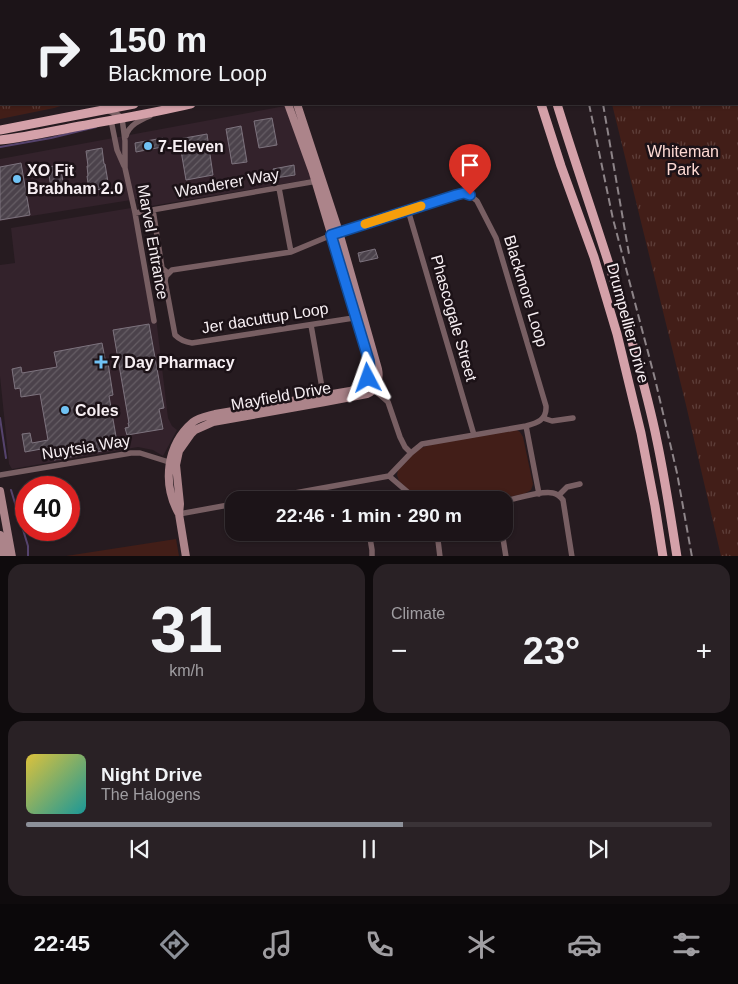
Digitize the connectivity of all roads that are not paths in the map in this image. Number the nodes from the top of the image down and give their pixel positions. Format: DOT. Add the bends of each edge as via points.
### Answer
graph roads {
  1 [pos="129,105"];
  2 [pos="133,105"];
  3 [pos="186,105"];
  4 [pos="288,105"];
  5 [pos="298,105"];
  6 [pos="541,105"];
  7 [pos="557,105"];
  8 [pos="168,109"];
  9 [pos="98,111"];
  10 [pos="117,117"];
  11 [pos="0,130"];
  12 [pos="0,140"];
  13 [pos="125,141"];
  14 [pos="125,168"];
  15 [pos="319,181"];
  16 [pos="279,188"];
  17 [pos="153,210"];
  18 [pos="408,210"];
  19 [pos="135,213"];
  20 [pos="335,234"];
  21 [pos="291,252"];
  22 [pos="168,273"];
  23 [pos="359,317"];
  24 [pos="154,321"];
  25 [pos="310,325"];
  26 [pos="365,382"];
  27 [pos="373,389"];
  28 [pos="324,399"];
  29 [pos="543,418"];
  30 [pos="573,418"];
  31 [pos="526,426"];
  32 [pos="474,435"];
  33 [pos="411,453"];
  34 [pos="173,464"];
  35 [pos="0,475"];
  36 [pos="389,476"];
  37 [pos="580,484"];
  38 [pos="0,491"];
  39 [pos="306,491"];
  40 [pos="406,491"];
  41 [pos="539,494"];
  42 [pos="559,495"];
  43 [pos="513,499"];
  44 [pos="225,506"];
  45 [pos="179,514"];
  46 [pos="0,535"];
  47 [pos="370,541"];
  48 [pos="438,541"];
  49 [pos="504,541"];
  50 [pos="4,556"];
  51 [pos="12,556"];
  52 [pos="186,556"];
  53 [pos="372,556"];
  54 [pos="440,556"];
  55 [pos="506,556"];
  56 [pos="572,556"];
  57 [pos="663,556"];
  58 [pos="677,556"];
  1 -- 9 [label="main road"];
  2 -- 10 [label="street"];
  3 -- 8 [label="main road"];
  4 -- 15 [label="street"];
  5 -- 15 [label="street"];
  6 -- 57 [label="main road, Drumpellier Drive" via="617,334 642,433"];
  7 -- 58 [label="main road, Drumpellier Drive" via="642,378 660,454"];
  8 -- 10 [label="main road"];
  8 -- 13 [label="street" via="132,126"];
  9 -- 10 [label="street" via="111,112"];
  9 -- 11 [label="main road"];
  10 -- 12 [label="main road"];
  10 -- 13 [label="street, Marvel Entrance"];
  10 -- 14 [label="street, Marvel Entrance" via="117,150"];
  13 -- 14 [label="street, Marvel Entrance"];
  14 -- 19 [label="street, Marvel Entrance"];
  15 -- 16 [label="street, Wanderer Way"];
  15 -- 20 [label="street"];
  16 -- 17 [label="street, Wanderer Way"];
  16 -- 21 [label="street"];
  17 -- 19 [label="street, Wanderer Way"];
  17 -- 22 [label="street" via="162,268"];
  18 -- 20 [label="street, Blackmore Loop"];
  18 -- 29 [label="street, Blackmore Loop" via="464,193 477,200 496,238 546,406"];
  18 -- 32 [label="street, Phascogale Street"];
  19 -- 24 [label="street, Marvel Entrance"];
  20 -- 21 [label="street"];
  20 -- 23 [label="street"];
  21 -- 22 [label="street"];
  22 -- 25 [label="street, Jer dacuttup Loop" via="165,281 174,335 185,342"];
  23 -- 25 [label="street, Jer dacuttup Loop"];
  23 -- 26 [label="street" via="370,371"];
  23 -- 27 [label="street" via="379,372"];
  25 -- 28 [label="street"];
  26 -- 27 [label="street"];
  26 -- 28 [label="street, Mayfield Drive" via="356,389"];
  27 -- 28 [label="street, Mayfield Drive" via="358,396"];
  27 -- 33 [label="street" via="388,402 400,437"];
  28 -- 34 [label="street, Mayfield Drive" via="212,422 191,434"];
  29 -- 30 [label="street" via="552,421"];
  29 -- 31 [label="street"];
  31 -- 32 [label="street"];
  31 -- 41 [label="street"];
  32 -- 33 [label="street" via="422,444"];
  33 -- 36 [label="street"];
  34 -- 35 [label="street, Nuytsia Way" via="131,453"];
  34 -- 45 [label="street, Mayfield Drive"];
  36 -- 39 [label="street"];
  36 -- 40 [label="street"];
  37 -- 42 [label="street" via="567,487"];
  38 -- 51 [label="street"];
  41 -- 42 [label="street" via="551,492"];
  41 -- 43 [label="street"];
  42 -- 56 [label="street" via="563,500"];
  44 -- 45 [label="street"];
  45 -- 52 [label="street, Mayfield Drive"];
  46 -- 50 [label="street"];
  47 -- 53 [label="street"];
  48 -- 54 [label="street"];
  49 -- 55 [label="street"];
}
